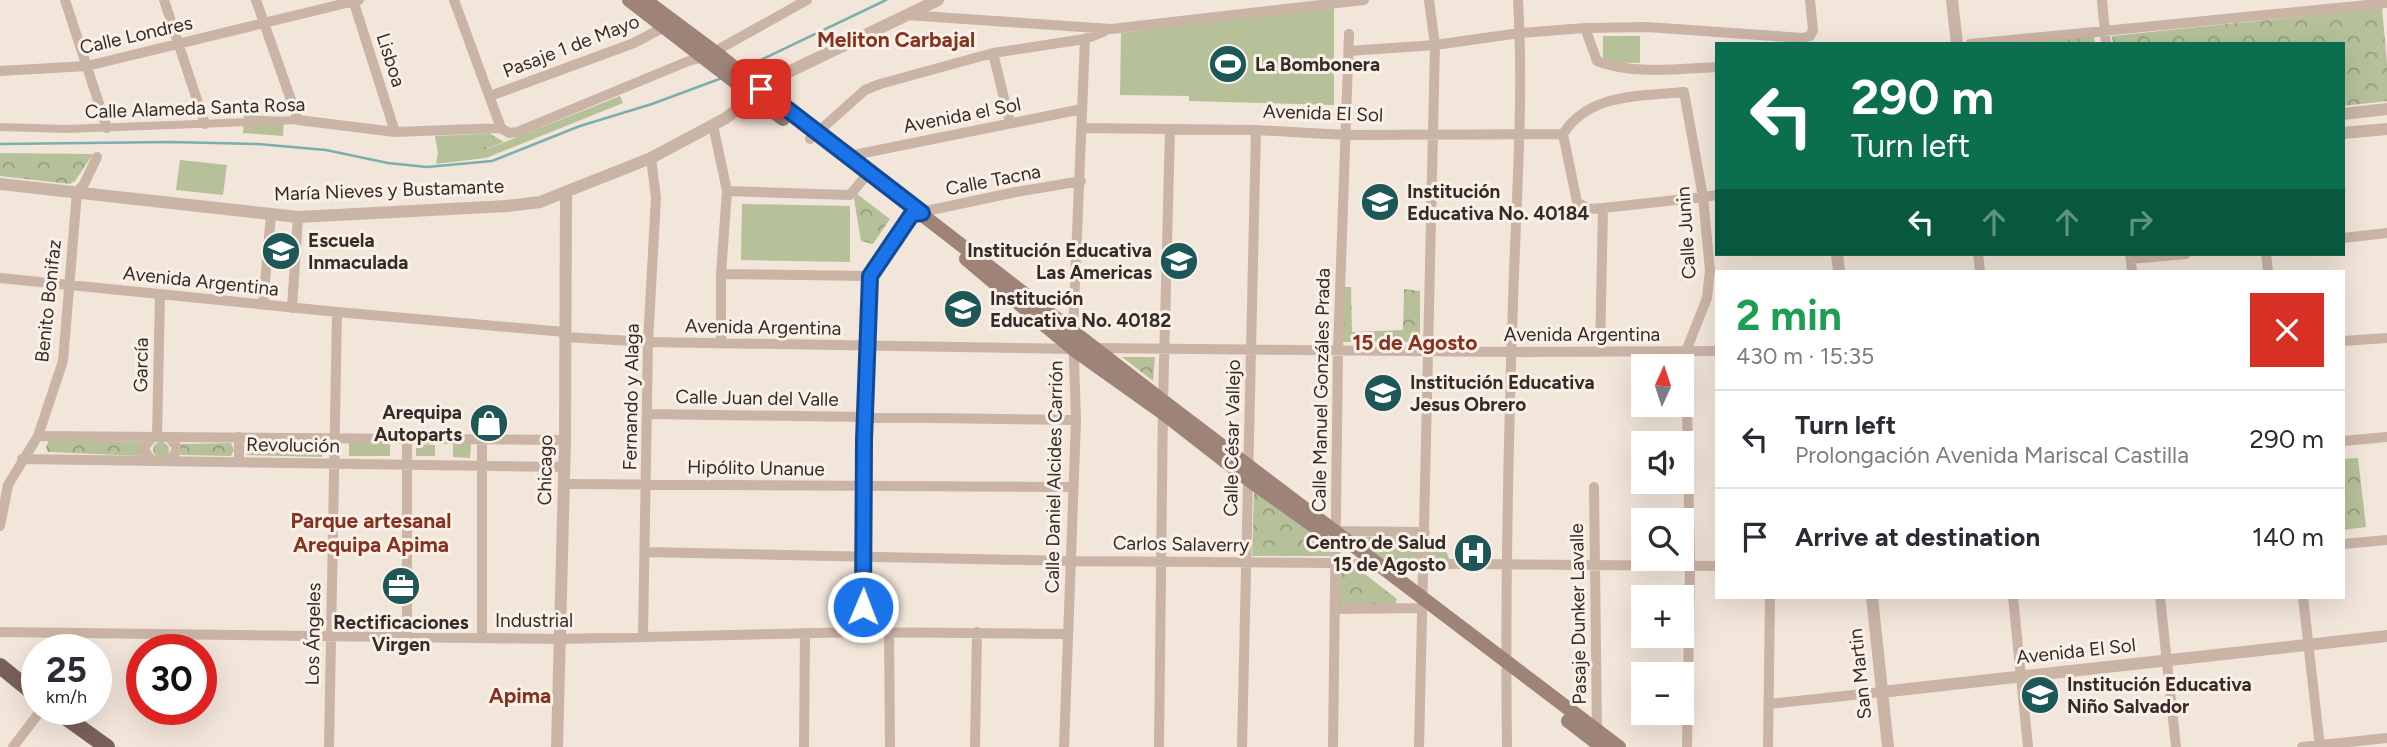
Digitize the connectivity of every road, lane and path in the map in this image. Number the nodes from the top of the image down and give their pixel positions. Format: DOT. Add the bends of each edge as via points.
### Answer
graph roads {
  1 [pos="65,0"];
  2 [pos="164,0"];
  3 [pos="256,0"];
  4 [pos="355,0"];
  5 [pos="454,0"];
  6 [pos="629,0"];
  7 [pos="807,0"];
  8 [pos="938,0"];
  9 [pos="1229,0"];
  10 [pos="1364,0"];
  11 [pos="1429,0"];
  12 [pos="1518,0"];
  13 [pos="1810,0"];
  14 [pos="1952,0"];
  15 [pos="2102,0"];
  16 [pos="2387,3"];
  17 [pos="649,4"];
  18 [pos="1230,14"];
  19 [pos="906,15"];
  20 [pos="264,22"];
  21 [pos="664,27"];
  22 [pos="1585,28"];
  23 [pos="1111,29"];
  24 [pos="2105,31"];
  25 [pos="1520,33"];
  26 [pos="1349,34"];
  27 [pos="1084,39"];
  28 [pos="1957,42"];
  29 [pos="1991,42"];
  30 [pos="2106,42"];
  31 [pos="180,44"];
  32 [pos="1435,45"];
  33 [pos="1349,51"];
  34 [pos="993,53"];
  35 [pos="710,55"];
  36 [pos="87,66"];
  37 [pos="1715,67"];
  38 [pos="0,72"];
  39 [pos="752,88"];
  40 [pos="490,96"];
  41 [pos="1082,109"];
  42 [pos="2387,109"];
  43 [pos="2345,114"];
  44 [pos="298,120"];
  45 [pos="1010,123"];
  46 [pos="205,124"];
  47 [pos="713,125"];
  48 [pos="0,127"];
  49 [pos="107,128"];
  50 [pos="501,128"];
  51 [pos="1082,128"];
  52 [pos="1170,129"];
  53 [pos="2387,129"];
  54 [pos="1256,130"];
  55 [pos="395,132"];
  56 [pos="1432,133"];
  57 [pos="1518,133"];
  58 [pos="2345,133"];
  59 [pos="1563,134"];
  60 [pos="1346,135"];
  61 [pos="812,136"];
  62 [pos="849,156"];
  63 [pos="97,158"];
  64 [pos="651,158"];
  65 [pos="866,176"];
  66 [pos="1081,181"];
  67 [pos="0,184"];
  68 [pos="727,191"];
  69 [pos="77,192"];
  70 [pos="566,193"];
  71 [pos="1715,195"];
  72 [pos="1703,197"];
  73 [pos="1603,208"];
  74 [pos="917,214"];
  75 [pos="271,215"];
  76 [pos="298,217"];
  77 [pos="2387,233"];
  78 [pos="2345,237"];
  79 [pos="2170,256"];
  80 [pos="2131,261"];
  81 [pos="721,274"];
  82 [pos="870,276"];
  83 [pos="0,278"];
  84 [pos="69,285"];
  85 [pos="159,294"];
  86 [pos="1712,298"];
  87 [pos="263,304"];
  88 [pos="292,308"];
  89 [pos="337,312"];
  90 [pos="1073,331"];
  91 [pos="565,335"];
  92 [pos="2387,338"];
  93 [pos="2345,341"];
  94 [pos="648,342"];
  95 [pos="721,344"];
  96 [pos="867,346"];
  97 [pos="1095,348"];
  98 [pos="1073,349"];
  99 [pos="1164,349"];
  100 [pos="1251,350"];
  101 [pos="1338,350"];
  102 [pos="1426,351"];
  103 [pos="1686,351"];
  104 [pos="1715,351"];
  105 [pos="1511,352"];
  106 [pos="1600,352"];
  107 [pos="1163,407"];
  108 [pos="648,414"];
  109 [pos="865,417"];
  110 [pos="1076,420"];
  111 [pos="38,436"];
  112 [pos="155,437"];
  113 [pos="169,437"];
  114 [pos="239,437"];
  115 [pos="2387,437"];
  116 [pos="334,438"];
  117 [pos="407,438"];
  118 [pos="482,439"];
  119 [pos="565,440"];
  120 [pos="2345,441"];
  121 [pos="22,459"];
  122 [pos="152,461"];
  123 [pos="168,461"];
  124 [pos="239,462"];
  125 [pos="334,463"];
  126 [pos="1249,464"];
  127 [pos="406,465"];
  128 [pos="482,466"];
  129 [pos="564,467"];
  130 [pos="1249,480"];
  131 [pos="4,482"];
  132 [pos="564,484"];
  133 [pos="648,485"];
  134 [pos="863,487"];
  135 [pos="1073,487"];
  136 [pos="1594,487"];
  137 [pos="1689,508"];
  138 [pos="0,526"];
  139 [pos="1425,532"];
  140 [pos="1336,537"];
  141 [pos="2387,540"];
  142 [pos="2345,544"];
  143 [pos="646,552"];
  144 [pos="863,557"];
  145 [pos="1071,561"];
  146 [pos="1160,561"];
  147 [pos="1335,562"];
  148 [pos="1248,563"];
  149 [pos="1372,563"];
  150 [pos="1423,564"];
  151 [pos="1508,565"];
  152 [pos="1595,565"];
  153 [pos="1631,565"];
  154 [pos="1694,566"];
  155 [pos="1715,566"];
  156 [pos="1690,571"];
  157 [pos="1770,599"];
  158 [pos="1872,599"];
  159 [pos="2012,599"];
  160 [pos="2160,599"];
  161 [pos="2303,599"];
  162 [pos="1422,602"];
  163 [pos="1335,609"];
  164 [pos="0,632"];
  165 [pos="862,632"];
  166 [pos="889,632"];
  167 [pos="976,632"];
  168 [pos="805,633"];
  169 [pos="1068,634"];
  170 [pos="330,636"];
  171 [pos="643,636"];
  172 [pos="2387,636"];
  173 [pos="407,637"];
  174 [pos="482,638"];
  175 [pos="560,639"];
  176 [pos="2308,645"];
  177 [pos="2167,660"];
  178 [pos="0,666"];
  179 [pos="1506,667"];
  180 [pos="2021,676"];
  181 [pos="21,682"];
  182 [pos="1881,692"];
  183 [pos="1769,704"];
  184 [pos="30,725"];
  185 [pos="76,725"];
  186 [pos="2387,738"];
  187 [pos="1597,739"];
  188 [pos="2320,746"];
  189 [pos="13,747"];
  190 [pos="107,747"];
  191 [pos="329,747"];
  192 [pos="557,747"];
  193 [pos="804,747"];
  194 [pos="890,747"];
  195 [pos="975,747"];
  196 [pos="1064,747"];
  197 [pos="1159,747"];
  198 [pos="1242,747"];
  199 [pos="1333,747"];
  200 [pos="1419,747"];
  201 [pos="1507,747"];
  202 [pos="1619,747"];
  203 [pos="1687,747"];
  204 [pos="1768,747"];
  205 [pos="1888,747"];
  206 [pos="2028,747"];
  207 [pos="2176,747"];
  208 [pos="2302,747"];
  1 -- 36 [label="street"];
  2 -- 31 [label="street"];
  3 -- 20 [label="street"];
  4 -- 20 [label="street, Calle Londres"];
  4 -- 55 [label="street, Lisboa"];
  5 -- 40 [label="street"];
  6 -- 17 [label="main road"];
  7 -- 35 [label="street, Calle Alameda Santa Rosa"];
  8 -- 19 [label="street, María Nieves y Bustamante"];
  9 -- 18 [label="street"];
  10 -- 18 [label="street"];
  11 -- 32 [label="street"];
  12 -- 25 [label="street"];
  13 -- 22 [label="street" via="1814,30 1802,38 1647,27"];
  14 -- 28 [label="street"];
  15 -- 24 [label="street"];
  16 -- 24 [label="street"];
  17 -- 21 [label="main road"];
  17 -- 35 [label="main road"];
  18 -- 23 [label="street"];
  19 -- 23 [label="street"];
  19 -- 39 [label="street, María Nieves y Bustamante"];
  20 -- 31 [label="street, Calle Londres"];
  20 -- 44 [label="street"];
  21 -- 35 [label="main road"];
  21 -- 40 [label="street, Pasaje 1 de Mayo" via="634,43"];
  22 -- 25 [label="street"];
  22 -- 37 [label="street" via="1597,61 1611,66"];
  23 -- 27 [label="street"];
  24 -- 29 [label="street"];
  24 -- 30 [label="street"];
  25 -- 32 [label="street"];
  25 -- 57 [label="street"];
  26 -- 33 [label="street, Calle Manuel Gonzáles Prada"];
  27 -- 34 [label="street"];
  27 -- 41 [label="street, Calle Daniel Alcides Carrión"];
  31 -- 36 [label="street, Calle Londres"];
  31 -- 46 [label="street"];
  32 -- 33 [label="street"];
  32 -- 56 [label="street"];
  33 -- 60 [label="street, Calle Manuel Gonzáles Prada"];
  34 -- 45 [label="street"];
  34 -- 61 [label="street" via="880,83 865,90"];
  35 -- 39 [label="main road"];
  35 -- 50 [label="street, Calle Alameda Santa Rosa" via="517,132"];
  36 -- 38 [label="street, Calle Londres"];
  36 -- 49 [label="street"];
  39 -- 47 [label="street, María Nieves y Bustamante" via="738,110"];
  39 -- 61 [label="main road"];
  40 -- 50 [label="street"];
  41 -- 45 [label="street, Avenida el Sol"];
  41 -- 51 [label="street, Calle Daniel Alcides Carrión"];
  42 -- 43 [label="street"];
  44 -- 46 [label="street, Calle Alameda Santa Rosa"];
  44 -- 55 [label="street, Calle Alameda Santa Rosa"];
  45 -- 62 [label="street, Avenida el Sol"];
  46 -- 49 [label="street, Calle Alameda Santa Rosa"];
  47 -- 64 [label="street, María Nieves y Bustamante"];
  47 -- 68 [label="street"];
  48 -- 49 [label="street, Calle Alameda Santa Rosa"];
  50 -- 55 [label="street, Calle Alameda Santa Rosa"];
  51 -- 52 [label="street, Avenida El Sol"];
  51 -- 66 [label="street, Calle Daniel Alcides Carrión"];
  52 -- 54 [label="street, Avenida El Sol"];
  52 -- 99 [label="street"];
  53 -- 58 [label="street"];
  54 -- 60 [label="street, Avenida El Sol"];
  54 -- 100 [label="street, Calle César Vallejo"];
  56 -- 57 [label="street, Avenida El Sol"];
  56 -- 60 [label="street, Avenida El Sol"];
  56 -- 102 [label="street"];
  57 -- 59 [label="street, Avenida El Sol"];
  57 -- 105 [label="street"];
  59 -- 72 [label="street, Calle Junin" via="1593,106 1616,98 1684,92"];
  59 -- 73 [label="street" via="1577,202 1588,209"];
  60 -- 101 [label="street, Calle Manuel Gonzáles Prada"];
  61 -- 62 [label="main road"];
  61 -- 65 [label="main road"];
  62 -- 65 [label="main road"];
  63 -- 69 [label="street, Benito Bonifaz"];
  64 -- 70 [label="street, María Nieves y Bustamante"];
  64 -- 94 [label="street, Fernando y Alaga" via="656,198"];
  65 -- 68 [label="street" via="850,195"];
  65 -- 74 [label="main road"];
  66 -- 74 [label="street, Calle Tacna"];
  66 -- 90 [label="street, Calle Daniel Alcides Carrión"];
  67 -- 69 [label="street, María Nieves y Bustamante"];
  68 -- 81 [label="street"];
  69 -- 75 [label="street, María Nieves y Bustamante"];
  69 -- 84 [label="street, Benito Bonifaz"];
  70 -- 76 [label="street, María Nieves y Bustamante" via="507,206"];
  70 -- 91 [label="street, Chicago"];
  71 -- 72 [label="street"];
  72 -- 73 [label="street"];
  72 -- 86 [label="street, Calle Junin"];
  73 -- 106 [label="street"];
  74 -- 82 [label="street"];
  74 -- 90 [label="main road"];
  74 -- 98 [label="main road"];
  75 -- 76 [label="street, María Nieves y Bustamante"];
  75 -- 87 [label="street"];
  76 -- 88 [label="street"];
  77 -- 78 [label="street"];
  79 -- 80 [label="street"];
  81 -- 82 [label="street"];
  81 -- 95 [label="street"];
  82 -- 96 [label="street"];
  83 -- 84 [label="street, Avenida Argentina"];
  84 -- 85 [label="street, Avenida Argentina"];
  84 -- 111 [label="street, Benito Bonifaz" via="63,361"];
  85 -- 87 [label="street, Avenida Argentina"];
  85 -- 112 [label="street, García"];
  86 -- 103 [label="street, Calle Junin"];
  87 -- 88 [label="street, Avenida Argentina"];
  88 -- 89 [label="street, Avenida Argentina"];
  89 -- 91 [label="street, Avenida Argentina"];
  89 -- 116 [label="street, Los Ángeles"];
  90 -- 97 [label="main road"];
  90 -- 98 [label="street, Calle Daniel Alcides Carrión"];
  91 -- 94 [label="street, Avenida Argentina"];
  91 -- 119 [label="street, Chicago"];
  92 -- 93 [label="street"];
  94 -- 95 [label="street, Avenida Argentina"];
  94 -- 108 [label="street, Fernando y Alaga"];
  95 -- 96 [label="street, Avenida Argentina"];
  96 -- 98 [label="street, Avenida Argentina"];
  96 -- 109 [label="street"];
  97 -- 98 [label="street, Avenida Argentina"];
  97 -- 99 [label="street, Avenida Argentina"];
  97 -- 107 [label="main road"];
  98 -- 107 [label="main road"];
  98 -- 110 [label="street, Calle Daniel Alcides Carrión"];
  99 -- 100 [label="street, Avenida Argentina"];
  99 -- 107 [label="street"];
  100 -- 101 [label="street, Avenida Argentina"];
  100 -- 126 [label="street, Calle César Vallejo"];
  101 -- 102 [label="street, Avenida Argentina"];
  101 -- 140 [label="street, Calle Manuel Gonzáles Prada"];
  102 -- 105 [label="street, Avenida Argentina"];
  102 -- 139 [label="street"];
  103 -- 104 [label="street, Avenida Argentina"];
  103 -- 106 [label="street, Avenida Argentina"];
  103 -- 137 [label="street, Calle Junin"];
  105 -- 106 [label="street, Avenida Argentina"];
  105 -- 151 [label="street"];
  107 -- 126 [label="main road"];
  107 -- 130 [label="main road"];
  107 -- 146 [label="street"];
  108 -- 109 [label="street, Calle Juan del Valle"];
  108 -- 133 [label="street, Fernando y Alaga"];
  109 -- 110 [label="street, Calle Juan del Valle"];
  109 -- 134 [label="street"];
  110 -- 135 [label="street, Calle Daniel Alcides Carrión"];
  111 -- 112 [label="street, Revolución"];
  111 -- 121 [label="street, Benito Bonifaz"];
  112 -- 113 [label="street, Revolución"];
  112 -- 122 [label="street" via="145,446"];
  113 -- 114 [label="street, Revolución"];
  113 -- 123 [label="street" via="176,452"];
  114 -- 116 [label="street, Revolución"];
  114 -- 124 [label="street"];
  115 -- 120 [label="street"];
  116 -- 117 [label="street, Revolución"];
  116 -- 125 [label="street, Los Ángeles"];
  117 -- 118 [label="street, Revolución"];
  117 -- 127 [label="street"];
  118 -- 119 [label="street, Revolución"];
  118 -- 128 [label="street"];
  119 -- 129 [label="street, Chicago"];
  121 -- 122 [label="street, Revolución"];
  121 -- 131 [label="street, Benito Bonifaz"];
  122 -- 123 [label="street, Revolución"];
  123 -- 124 [label="street, Revolución"];
  124 -- 125 [label="street, Revolución"];
  125 -- 127 [label="street, Revolución"];
  125 -- 170 [label="street, Los Ángeles"];
  126 -- 130 [label="street, Calle César Vallejo"];
  126 -- 140 [label="main road"];
  127 -- 128 [label="street, Revolución"];
  127 -- 173 [label="street"];
  128 -- 129 [label="street, Revolución"];
  128 -- 174 [label="street"];
  129 -- 132 [label="street, Chicago"];
  130 -- 140 [label="main road"];
  130 -- 148 [label="street, Calle César Vallejo"];
  131 -- 138 [label="street, Benito Bonifaz"];
  132 -- 133 [label="street, Hipólito Unanue"];
  132 -- 175 [label="street, Chicago"];
  133 -- 134 [label="street, Hipólito Unanue"];
  133 -- 143 [label="street, Fernando y Alaga"];
  134 -- 135 [label="street, Hipólito Unanue"];
  134 -- 144 [label="street"];
  135 -- 145 [label="street, Calle Daniel Alcides Carrión"];
  136 -- 152 [label="street, Pasaje Dunker Lavalle"];
  139 -- 140 [label="street"];
  139 -- 150 [label="street"];
  140 -- 147 [label="street, Calle Manuel Gonzáles Prada"];
  140 -- 149 [label="main road"];
  141 -- 142 [label="street"];
  143 -- 144 [label="street, Carlos Salaverry"];
  143 -- 171 [label="street, Fernando y Alaga"];
  144 -- 145 [label="street, Carlos Salaverry"];
  144 -- 165 [label="street"];
  145 -- 146 [label="street, Carlos Salaverry"];
  145 -- 169 [label="street, Calle Daniel Alcides Carrión"];
  146 -- 148 [label="street, Carlos Salaverry"];
  146 -- 197 [label="street"];
  147 -- 148 [label="street, Carlos Salaverry"];
  147 -- 149 [label="street, Carlos Salaverry"];
  147 -- 163 [label="street, Calle Manuel Gonzáles Prada"];
  148 -- 198 [label="street, Calle César Vallejo"];
  149 -- 150 [label="street, Carlos Salaverry"];
  149 -- 162 [label="main road"];
  150 -- 151 [label="street, Carlos Salaverry"];
  150 -- 162 [label="street"];
  151 -- 152 [label="street, Carlos Salaverry"];
  151 -- 179 [label="street"];
  152 -- 153 [label="street, Carlos Salaverry"];
  152 -- 187 [label="street, Pasaje Dunker Lavalle"];
  154 -- 155 [label="street, Carlos Salaverry"];
  156 -- 203 [label="street, Calle Junin"];
  157 -- 183 [label="street"];
  158 -- 182 [label="street, San Martin"];
  159 -- 180 [label="street"];
  160 -- 177 [label="street"];
  161 -- 176 [label="street"];
  162 -- 163 [label="street"];
  162 -- 179 [label="main road"];
  162 -- 200 [label="street"];
  163 -- 199 [label="street, Calle Manuel Gonzáles Prada"];
  164 -- 170 [label="street, Industrial"];
  165 -- 166 [label="street, Industrial"];
  165 -- 168 [label="street, Industrial"];
  166 -- 167 [label="street, Industrial"];
  166 -- 194 [label="street"];
  167 -- 169 [label="street, Industrial"];
  167 -- 195 [label="street"];
  168 -- 171 [label="street, Industrial"];
  168 -- 193 [label="street"];
  169 -- 196 [label="street, Calle Daniel Alcides Carrión"];
  170 -- 173 [label="street, Industrial"];
  170 -- 191 [label="street, Los Ángeles"];
  171 -- 175 [label="street, Industrial"];
  172 -- 176 [label="street, Avenida El Sol"];
  173 -- 174 [label="street, Industrial"];
  174 -- 175 [label="street, Industrial"];
  175 -- 192 [label="street, Chicago"];
  176 -- 177 [label="street, Avenida El Sol"];
  176 -- 188 [label="street"];
  177 -- 180 [label="street, Avenida El Sol"];
  177 -- 207 [label="street"];
  178 -- 181 [label="main road"];
  179 -- 187 [label="main road"];
  179 -- 201 [label="street"];
  180 -- 182 [label="street, Avenida El Sol"];
  180 -- 206 [label="street"];
  182 -- 183 [label="street, Avenida El Sol"];
  182 -- 205 [label="street, San Martin"];
  183 -- 204 [label="street"];
  184 -- 189 [label="street"];
  185 -- 190 [label="main road"];
  186 -- 188 [label="street"];
  187 -- 202 [label="main road"];
  188 -- 208 [label="street"];
}
